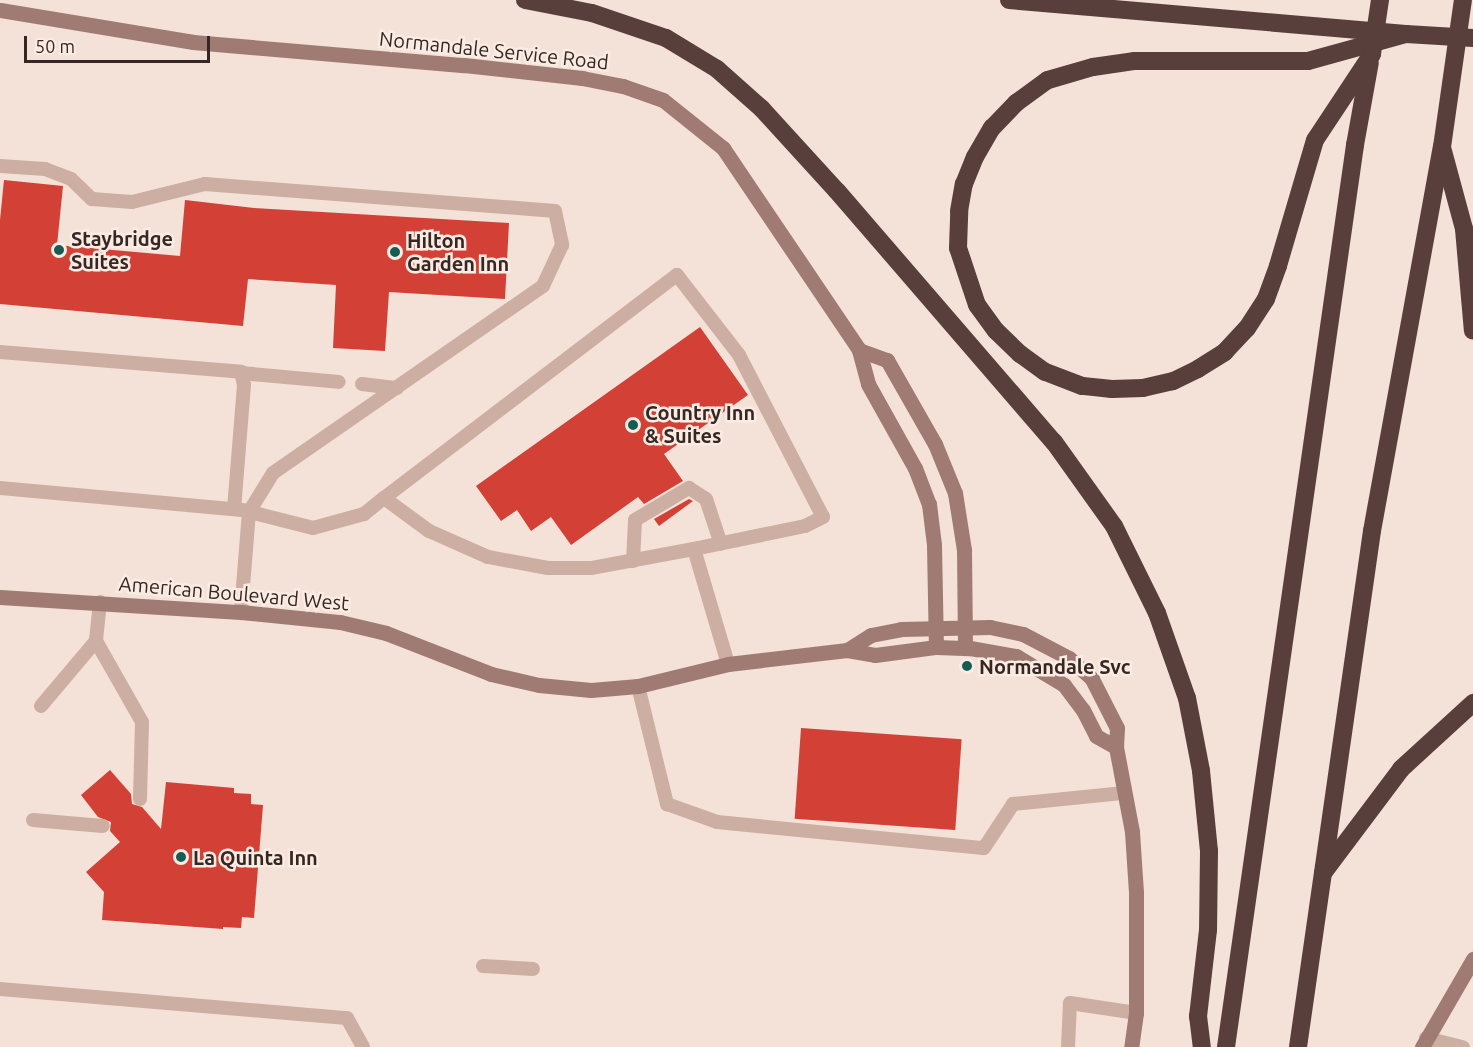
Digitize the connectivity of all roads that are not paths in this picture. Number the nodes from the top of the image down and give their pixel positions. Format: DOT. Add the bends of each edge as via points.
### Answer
graph roads {
  1 [pos="525,0"];
  2 [pos="1009,0"];
  3 [pos="1380,0"];
  4 [pos="1463,0"];
  5 [pos="0,10"];
  6 [pos="1406,34"];
  7 [pos="1472,38"];
  8 [pos="1372,54"];
  9 [pos="1442,147"];
  10 [pos="0,166"];
  11 [pos="1473,332"];
  12 [pos="859,350"];
  13 [pos="0,352"];
  14 [pos="241,373"];
  15 [pos="339,381"];
  16 [pos="362,384"];
  17 [pos="397,388"];
  18 [pos="0,488"];
  19 [pos="384,498"];
  20 [pos="234,509"];
  21 [pos="249,512"];
  22 [pos="722,544"];
  23 [pos="694,549"];
  24 [pos="633,561"];
  25 [pos="0,597"];
  26 [pos="100,602"];
  27 [pos="241,612"];
  28 [pos="935,626"];
  29 [pos="965,626"];
  30 [pos="96,641"];
  31 [pos="936,647"];
  32 [pos="965,648"];
  33 [pos="847,651"];
  34 [pos="728,664"];
  35 [pos="638,686"];
  36 [pos="1473,703"];
  37 [pos="41,706"];
  38 [pos="1116,747"];
  39 [pos="1124,793"];
  40 [pos="140,799"];
  41 [pos="33,820"];
  42 [pos="104,826"];
  43 [pos="1322,874"];
  44 [pos="1473,959"];
  45 [pos="483,966"];
  46 [pos="533,969"];
  47 [pos="1467,979"];
  48 [pos="0,989"];
  49 [pos="1136,1013"];
  50 [pos="1424,1043"];
  51 [pos="363,1047"];
  52 [pos="1068,1047"];
  53 [pos="1131,1047"];
  54 [pos="1202,1047"];
  55 [pos="1226,1047"];
  56 [pos="1298,1047"];
  57 [pos="1463,1047"];
  1 -- 54 [label="highway" via="592,13 666,38 717,69 762,109 1054,442 1114,526 1157,613 1172,655 1187,698 1201,771 1209,851 1208,930 1198,1016"];
  2 -- 6 [label="highway"];
  3 -- 8 [label="highway, bridge"];
  4 -- 9 [label="highway, bridge"];
  5 -- 12 [label="street, Normandale Service Road" via="193,42 582,78 623,86 663,100 723,148"];
  6 -- 7 [label="highway"];
  6 -- 8 [label="highway" via="1308,61 1134,61 1048,80 1016,103 992,128 964,184 958,248 977,305 1020,354 1046,372 1082,387 1143,387 1173,381 1226,352 1266,299 1315,140"];
  8 -- 55 [label="highway" via="1355,145"];
  9 -- 11 [label="highway" via="1464,229"];
  9 -- 43 [label="highway" via="1372,531"];
  10 -- 17 [label="lane" via="45,170 71,179 92,199 132,202 205,184 555,211 562,245 543,286"];
  12 -- 28 [label="street, Normandale Service Road" via="868,384 915,468 929,504"];
  12 -- 29 [label="street" via="887,360 935,444 955,493 964,550"];
  13 -- 14 [label="lane"];
  14 -- 15 [label="lane"];
  14 -- 20 [label="lane" via="244,385"];
  16 -- 17 [label="lane"];
  17 -- 21 [label="lane" via="273,473"];
  18 -- 20 [label="lane"];
  19 -- 21 [label="lane" via="364,514 312,528"];
  19 -- 22 [label="lane" via="677,275 739,355 823,517 805,526"];
  19 -- 24 [label="lane" via="429,531 488,557 548,568 591,568"];
  20 -- 21 [label="lane"];
  21 -- 27 [label="lane"];
  22 -- 23 [label="lane"];
  22 -- 24 [label="lane" via="706,499 689,488 635,520"];
  23 -- 24 [label="lane"];
  23 -- 34 [label="lane"];
  25 -- 26 [label="street, American Boulevard West"];
  26 -- 27 [label="street, American Boulevard West"];
  26 -- 30 [label="lane"];
  27 -- 35 [label="street, American Boulevard West" via="340,622 386,633 491,674 539,685 591,690"];
  28 -- 29 [label="street, American Boulevard West"];
  28 -- 31 [label="street, Normandale Service Road"];
  28 -- 33 [label="street, American Boulevard West" via="871,635"];
  29 -- 32 [label="street"];
  29 -- 38 [label="street, American Boulevard West" via="1023,634 1069,658 1092,679 1107,705 1117,728"];
  30 -- 37 [label="lane"];
  30 -- 40 [label="lane" via="142,722"];
  31 -- 32 [label="street, American Boulevard West"];
  31 -- 33 [label="street, American Boulevard West" via="875,655"];
  32 -- 38 [label="street, American Boulevard West" via="1016,656 1064,685 1096,736"];
  33 -- 34 [label="street, American Boulevard West"];
  34 -- 35 [label="street, American Boulevard West"];
  35 -- 39 [label="lane" via="668,804 717,822 984,848 1013,804"];
  36 -- 43 [label="highway" via="1401,769"];
  38 -- 39 [label="street, American Boulevard West"];
  39 -- 49 [label="street, American Boulevard West" via="1136,883"];
  41 -- 42 [label="lane"];
  43 -- 56 [label="highway"];
  44 -- 47 [label="street"];
  45 -- 46 [label="lane"];
  47 -- 50 [label="street"];
  48 -- 51 [label="lane" via="347,1018"];
  49 -- 52 [label="lane" via="1070,1004"];
  49 -- 53 [label="street, American Boulevard West"];
  50 -- 57 [label="lane"];
}
